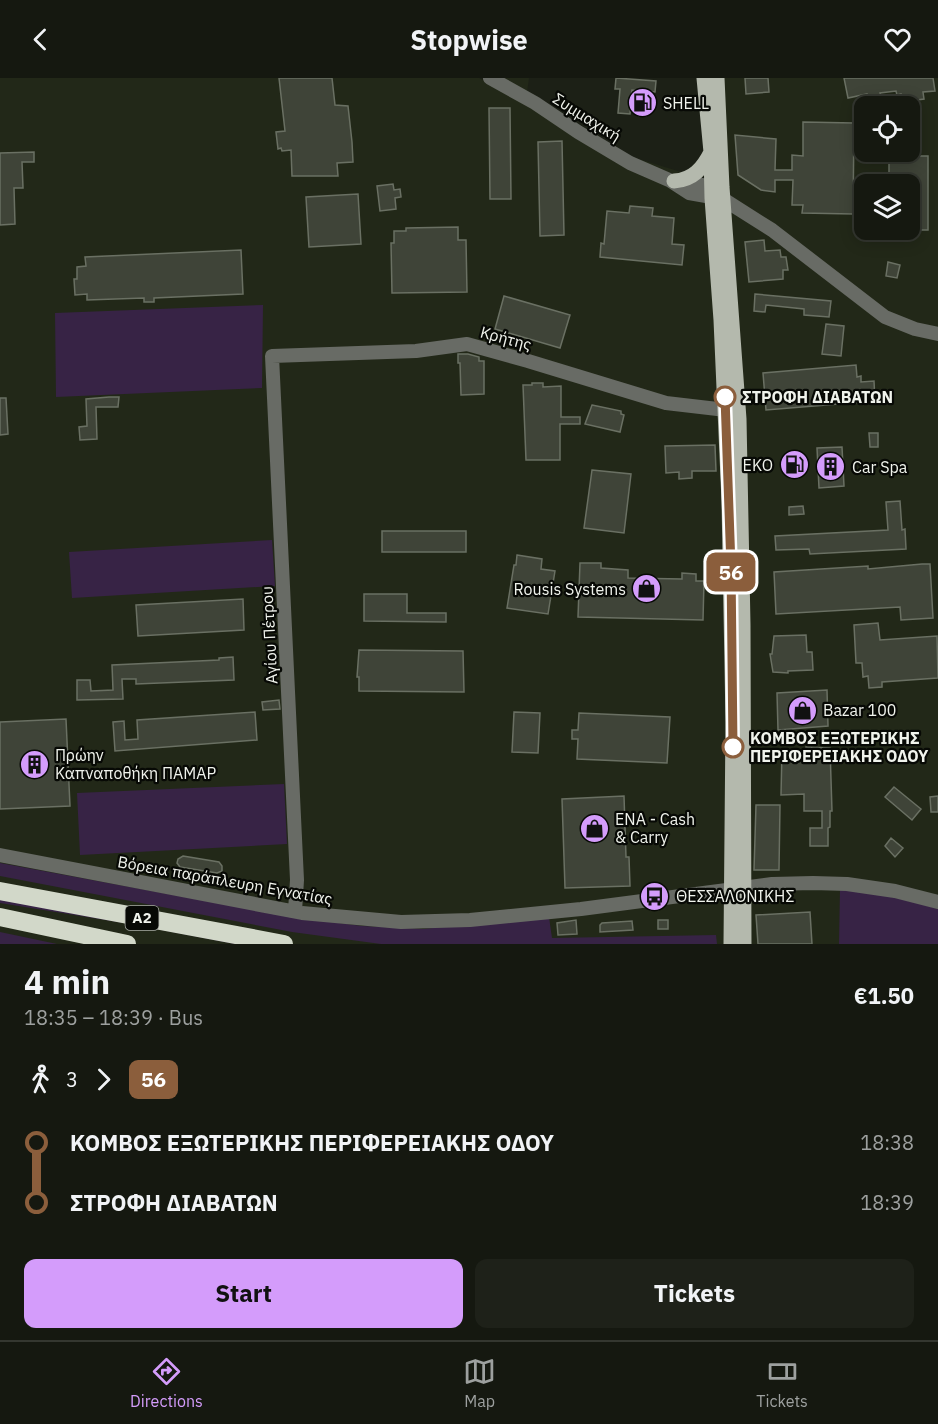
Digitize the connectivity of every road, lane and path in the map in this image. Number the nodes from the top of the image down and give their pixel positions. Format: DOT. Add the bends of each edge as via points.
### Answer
graph roads {
  1 [pos="490,78"];
  2 [pos="704,78"];
  3 [pos="717,78"];
  4 [pos="711,152"];
  5 [pos="671,181"];
  6 [pos="717,192"];
  7 [pos="938,334"];
  8 [pos="272,356"];
  9 [pos="726,410"];
  10 [pos="0,855"];
  11 [pos="737,887"];
  12 [pos="0,891"];
  13 [pos="938,902"];
  14 [pos="295,912"];
  15 [pos="0,917"];
  16 [pos="127,944"];
  17 [pos="284,944"];
  18 [pos="731,944"];
  19 [pos="744,944"];
  1 -- 5 [label="street, Συμμαχική" via="630,163"];
  2 -- 4 [label="main road"];
  3 -- 6 [label="main road"];
  4 -- 5 [label="main road" via="695,175"];
  4 -- 6 [label="main road"];
  5 -- 6 [label="street, Συμμαχική"];
  6 -- 7 [label="street" via="885,317"];
  6 -- 9 [label="main road"];
  6 -- 11 [label="main road" via="739,419 743,625"];
  8 -- 9 [label="street, Κρήτης" via="416,351 467,344 666,403"];
  8 -- 14 [label="street, Αγίου Πέτρου" via="297,880"];
  9 -- 11 [label="main road"];
  10 -- 14 [label="street, Βόρεια παράπλευρη Εγνατίας"];
  11 -- 13 [label="street, Βόρεια παράπλευρη Εγνατίας" via="838,884 895,891"];
  11 -- 14 [label="street, Βόρεια παράπλευρη Εγνατίας" via="470,920 401,922"];
  11 -- 18 [label="main road"];
  11 -- 19 [label="main road"];
  12 -- 17 [label="highway, Α2"];
  15 -- 16 [label="highway, Α2"];
}
